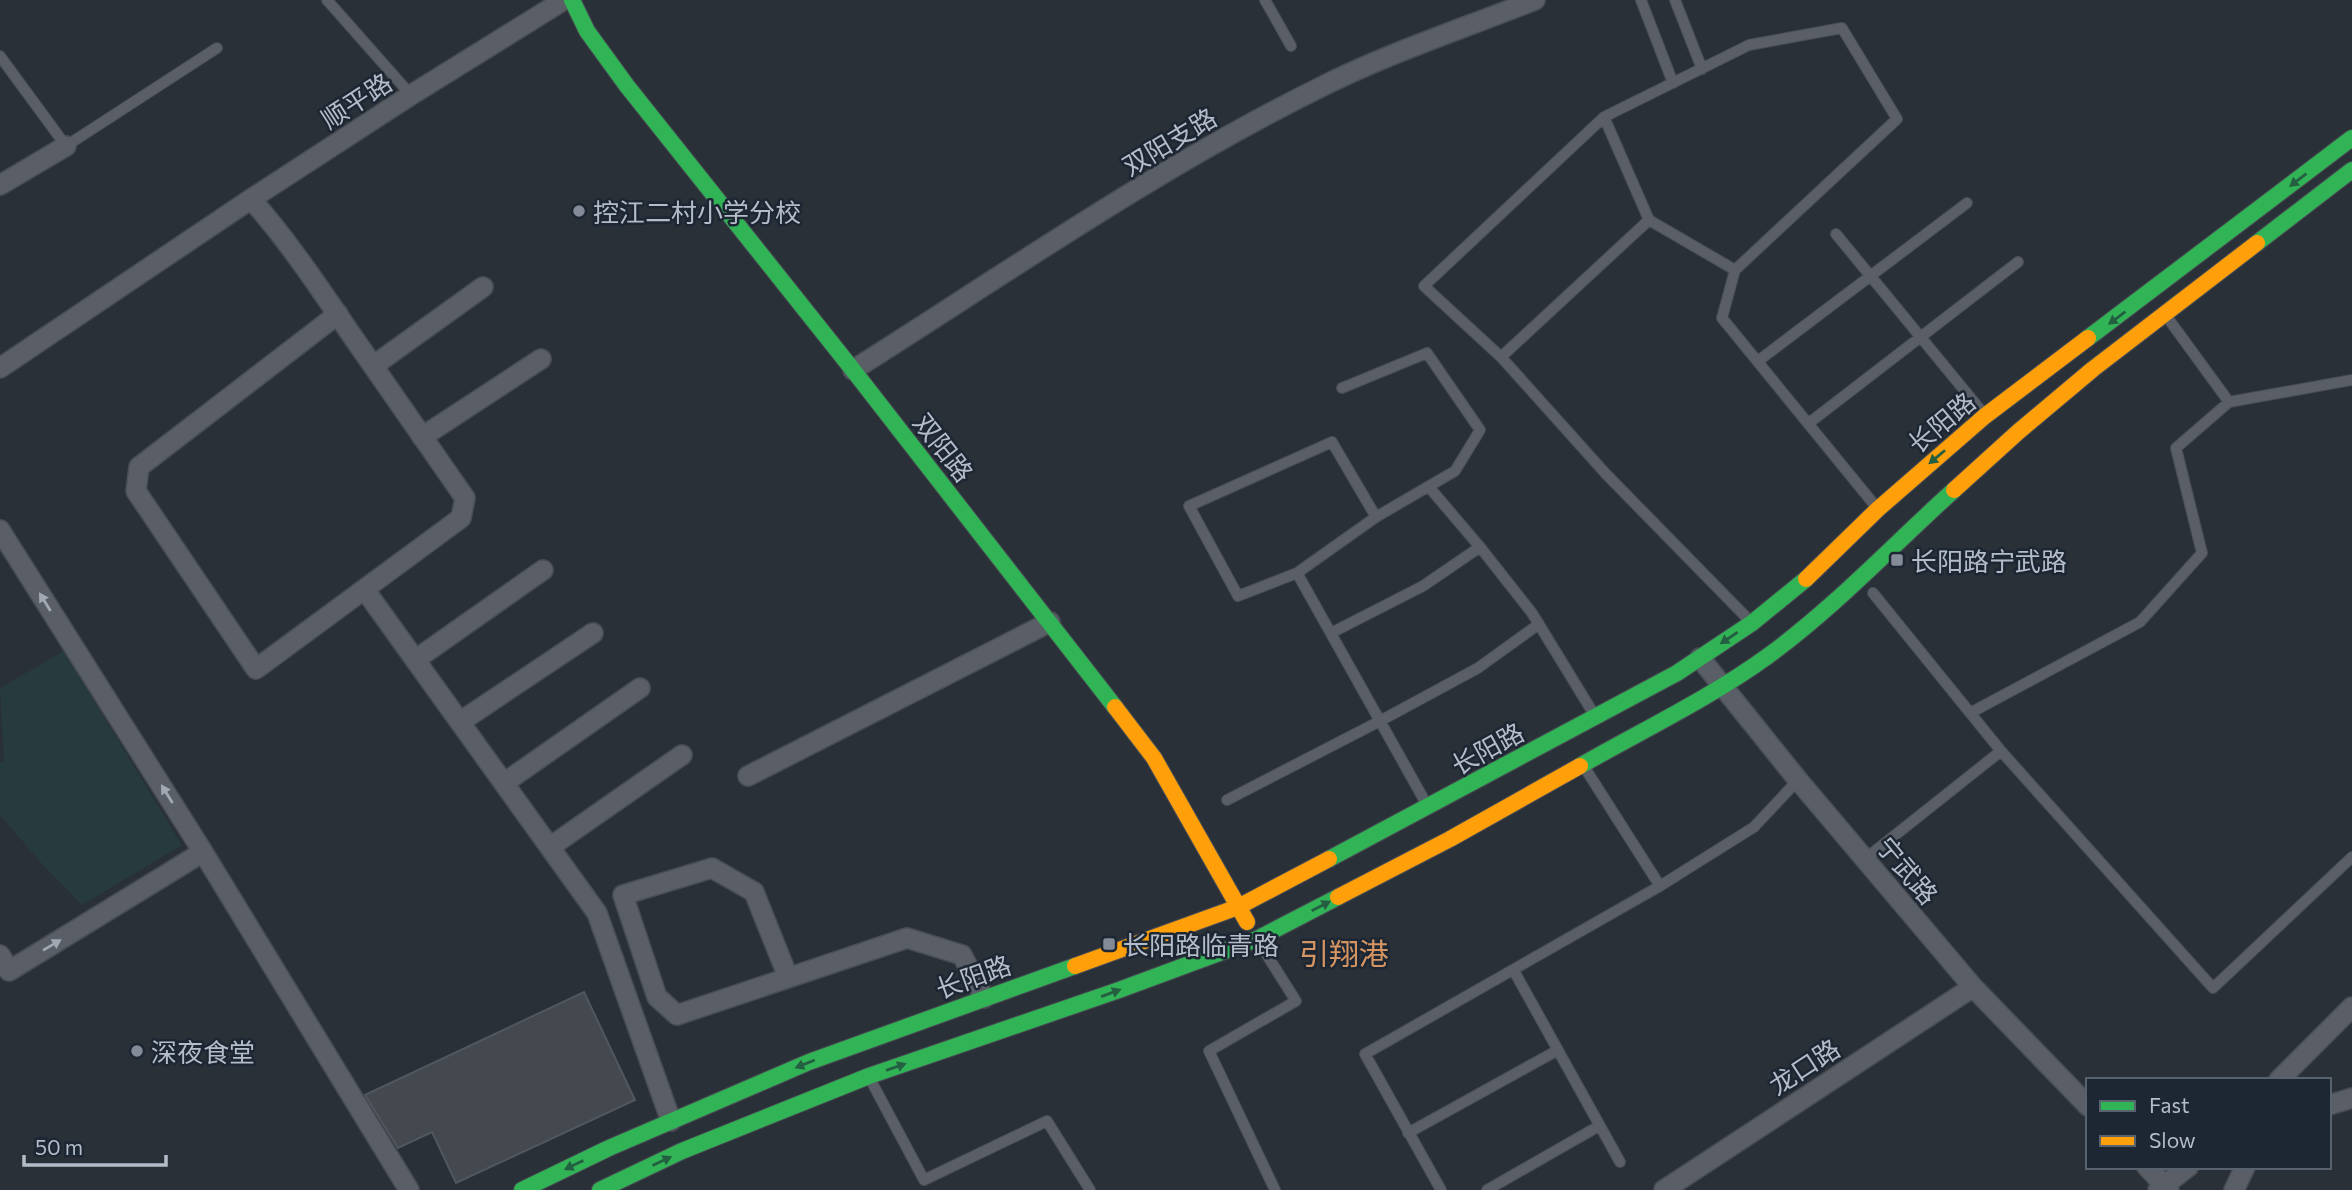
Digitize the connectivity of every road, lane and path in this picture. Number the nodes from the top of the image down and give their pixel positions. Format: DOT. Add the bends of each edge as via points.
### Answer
graph roads {
  1 [pos="327,0"];
  2 [pos="564,0"];
  3 [pos="572,0"];
  4 [pos="1265,0"];
  5 [pos="1535,0"];
  6 [pos="1641,0"];
  7 [pos="1675,0"];
  8 [pos="1291,46"];
  9 [pos="217,48"];
  10 [pos="0,56"];
  11 [pos="1702,69"];
  12 [pos="1673,83"];
  13 [pos="411,95"];
  14 [pos="1604,117"];
  15 [pos="2352,138"];
  16 [pos="66,146"];
  17 [pos="2352,170"];
  18 [pos="0,185"];
  19 [pos="251,199"];
  20 [pos="1967,203"];
  21 [pos="1649,220"];
  22 [pos="1836,234"];
  23 [pos="2018,262"];
  24 [pos="1735,270"];
  25 [pos="1870,276"];
  26 [pos="483,287"];
  27 [pos="2164,313"];
  28 [pos="338,314"];
  29 [pos="1920,337"];
  30 [pos="1501,357"];
  31 [pos="541,359"];
  32 [pos="1758,361"];
  33 [pos="373,366"];
  34 [pos="0,368"];
  35 [pos="853,370"];
  36 [pos="2352,380"];
  37 [pos="1342,388"];
  38 [pos="2229,402"];
  39 [pos="1985,416"];
  40 [pos="1809,423"];
  41 [pos="422,437"];
  42 [pos="1429,487"];
  43 [pos="1878,509"];
  44 [pos="1376,517"];
  45 [pos="0,530"];
  46 [pos="1480,547"];
  47 [pos="543,570"];
  48 [pos="1297,573"];
  49 [pos="365,590"];
  50 [pos="1873,593"];
  51 [pos="1050,622"];
  52 [pos="1752,623"];
  53 [pos="1539,624"];
  54 [pos="593,633"];
  55 [pos="1331,633"];
  56 [pos="1700,658"];
  57 [pos="415,660"];
  58 [pos="1722,687"];
  59 [pos="640,688"];
  60 [pos="1970,713"];
  61 [pos="1595,717"];
  62 [pos="1380,721"];
  63 [pos="460,722"];
  64 [pos="2001,751"];
  65 [pos="682,755"];
  66 [pos="1583,765"];
  67 [pos="748,776"];
  68 [pos="1798,780"];
  69 [pos="504,783"];
  70 [pos="1227,800"];
  71 [pos="1429,808"];
  72 [pos="550,847"];
  73 [pos="203,852"];
  74 [pos="2352,857"];
  75 [pos="1865,859"];
  76 [pos="1660,886"];
  77 [pos="1238,906"];
  78 [pos="1257,939"];
  79 [pos="0,955"];
  80 [pos="1514,971"];
  81 [pos="788,977"];
  82 [pos="1973,987"];
  83 [pos="984,998"];
  84 [pos="2352,1007"];
  85 [pos="1558,1050"];
  86 [pos="869,1076"];
  87 [pos="2280,1078"];
  88 [pos="2352,1098"];
  89 [pos="2086,1104"];
  90 [pos="2331,1104"];
  91 [pos="671,1121"];
  92 [pos="1599,1126"];
  93 [pos="1408,1133"];
  94 [pos="1620,1162"];
  95 [pos="2149,1169"];
  96 [pos="2186,1169"];
  97 [pos="2244,1169"];
  98 [pos="2163,1188"];
  99 [pos="409,1190"];
  100 [pos="522,1190"];
  101 [pos="600,1190"];
  102 [pos="1090,1190"];
  103 [pos="1275,1190"];
  104 [pos="1441,1190"];
  105 [pos="1487,1190"];
  106 [pos="1664,1190"];
  107 [pos="2234,1190"];
  1 -- 13 [label="lane"];
  2 -- 13 [label="street, 顺平路"];
  3 -- 35 [label="main road, 双阳路" via="587,32 627,86"];
  4 -- 8 [label="lane"];
  5 -- 35 [label="street, 双阳支路" via="1360,69 1252,122"];
  6 -- 12 [label="lane"];
  7 -- 11 [label="lane"];
  9 -- 16 [label="lane"];
  10 -- 16 [label="lane"];
  11 -- 12 [label="lane"];
  11 -- 24 [label="lane" via="1749,45 1842,28 1897,119"];
  12 -- 14 [label="lane"];
  13 -- 19 [label="street, 顺平路"];
  14 -- 21 [label="lane"];
  14 -- 30 [label="lane" via="1424,286"];
  15 -- 39 [label="main road, 长阳路, one-way"];
  16 -- 18 [label="street"];
  17 -- 27 [label="main road"];
  19 -- 28 [label="street"];
  19 -- 34 [label="street, 顺平路"];
  20 -- 25 [label="lane"];
  21 -- 24 [label="lane"];
  21 -- 30 [label="lane"];
  22 -- 25 [label="lane"];
  23 -- 29 [label="lane"];
  24 -- 32 [label="lane" via="1721,318"];
  25 -- 29 [label="lane"];
  25 -- 32 [label="lane"];
  26 -- 33 [label="street"];
  27 -- 38 [label="lane"];
  27 -- 58 [label="main road" via="2018,432 1822,612"];
  28 -- 33 [label="street"];
  28 -- 49 [label="street" via="139,467 136,491 257,670"];
  29 -- 39 [label="lane"];
  29 -- 40 [label="lane"];
  30 -- 52 [label="lane" via="1606,474"];
  31 -- 41 [label="street"];
  32 -- 40 [label="lane"];
  33 -- 41 [label="street"];
  35 -- 51 [label="main road, 双阳路"];
  36 -- 38 [label="lane"];
  37 -- 42 [label="lane" via="1427,353 1480,430 1455,471"];
  38 -- 60 [label="lane" via="2176,448 2202,553 2140,622"];
  39 -- 43 [label="main road, 长阳路, one-way"];
  40 -- 43 [label="lane"];
  41 -- 49 [label="street" via="465,498 461,518"];
  42 -- 44 [label="lane"];
  42 -- 46 [label="lane"];
  43 -- 52 [label="main road, 长阳路" via="1814,573"];
  44 -- 48 [label="lane"];
  44 -- 48 [label="lane" via="1332,442 1189,506 1238,596"];
  73 -- 45 [label="street, one-way"];
  46 -- 53 [label="lane"];
  46 -- 55 [label="lane" via="1423,586"];
  47 -- 57 [label="street"];
  48 -- 55 [label="lane"];
  49 -- 57 [label="street"];
  50 -- 60 [label="lane"];
  51 -- 67 [label="street"];
  51 -- 77 [label="main road, 双阳路" via="1154,758"];
  52 -- 56 [label="main road, 长阳路, one-way"];
  53 -- 61 [label="lane"];
  53 -- 62 [label="lane" via="1478,668"];
  54 -- 63 [label="street"];
  55 -- 62 [label="lane"];
  56 -- 58 [label="street, 宁武路"];
  56 -- 61 [label="main road, 长阳路"];
  57 -- 63 [label="street"];
  58 -- 66 [label="main road"];
  58 -- 68 [label="street, 宁武路"];
  59 -- 69 [label="street"];
  60 -- 64 [label="lane"];
  61 -- 71 [label="main road, 长阳路"];
  62 -- 70 [label="lane"];
  62 -- 71 [label="lane"];
  63 -- 69 [label="street"];
  64 -- 74 [label="lane" via="2213,988"];
  64 -- 75 [label="lane"];
  65 -- 72 [label="street"];
  66 -- 76 [label="lane"];
  78 -- 66 [label="main road, one-way"];
  68 -- 75 [label="street, 宁武路"];
  68 -- 76 [label="lane" via="1754,827"];
  69 -- 72 [label="street"];
  71 -- 77 [label="main road, 长阳路"];
  72 -- 91 [label="street" via="597,914"];
  79 -- 73 [label="street, one-way" via="9,971"];
  73 -- 99 [label="street"];
  75 -- 82 [label="street, 宁武路"];
  76 -- 80 [label="lane"];
  77 -- 78 [label="main road, 双阳路"];
  77 -- 83 [label="main road, 长阳路"];
  86 -- 78 [label="main road, one-way"];
  78 -- 103 [label="lane" via="1296,1001 1209,1051"];
  80 -- 85 [label="lane"];
  80 -- 93 [label="lane" via="1365,1054"];
  81 -- 81 [label="street" via="677,1015 657,997 622,895 712,868 754,892"];
  81 -- 83 [label="street" via="907,938 962,955"];
  82 -- 89 [label="street, 宁武路"];
  82 -- 106 [label="street, 龙口路"];
  83 -- 91 [label="main road, 长阳路, one-way" via="809,1062"];
  84 -- 87 [label="street"];
  85 -- 92 [label="lane"];
  85 -- 93 [label="lane"];
  101 -- 86 [label="main road, one-way" via="694,1146"];
  86 -- 102 [label="lane" via="924,1180 1047,1121"];
  88 -- 90 [label="street"];
  91 -- 100 [label="main road, 长阳路, one-way"];
  92 -- 94 [label="lane"];
  92 -- 105 [label="lane"];
  93 -- 104 [label="lane"];
  95 -- 98 [label="street"];
  96 -- 98 [label="street"];
  97 -- 107 [label="street"];
}
